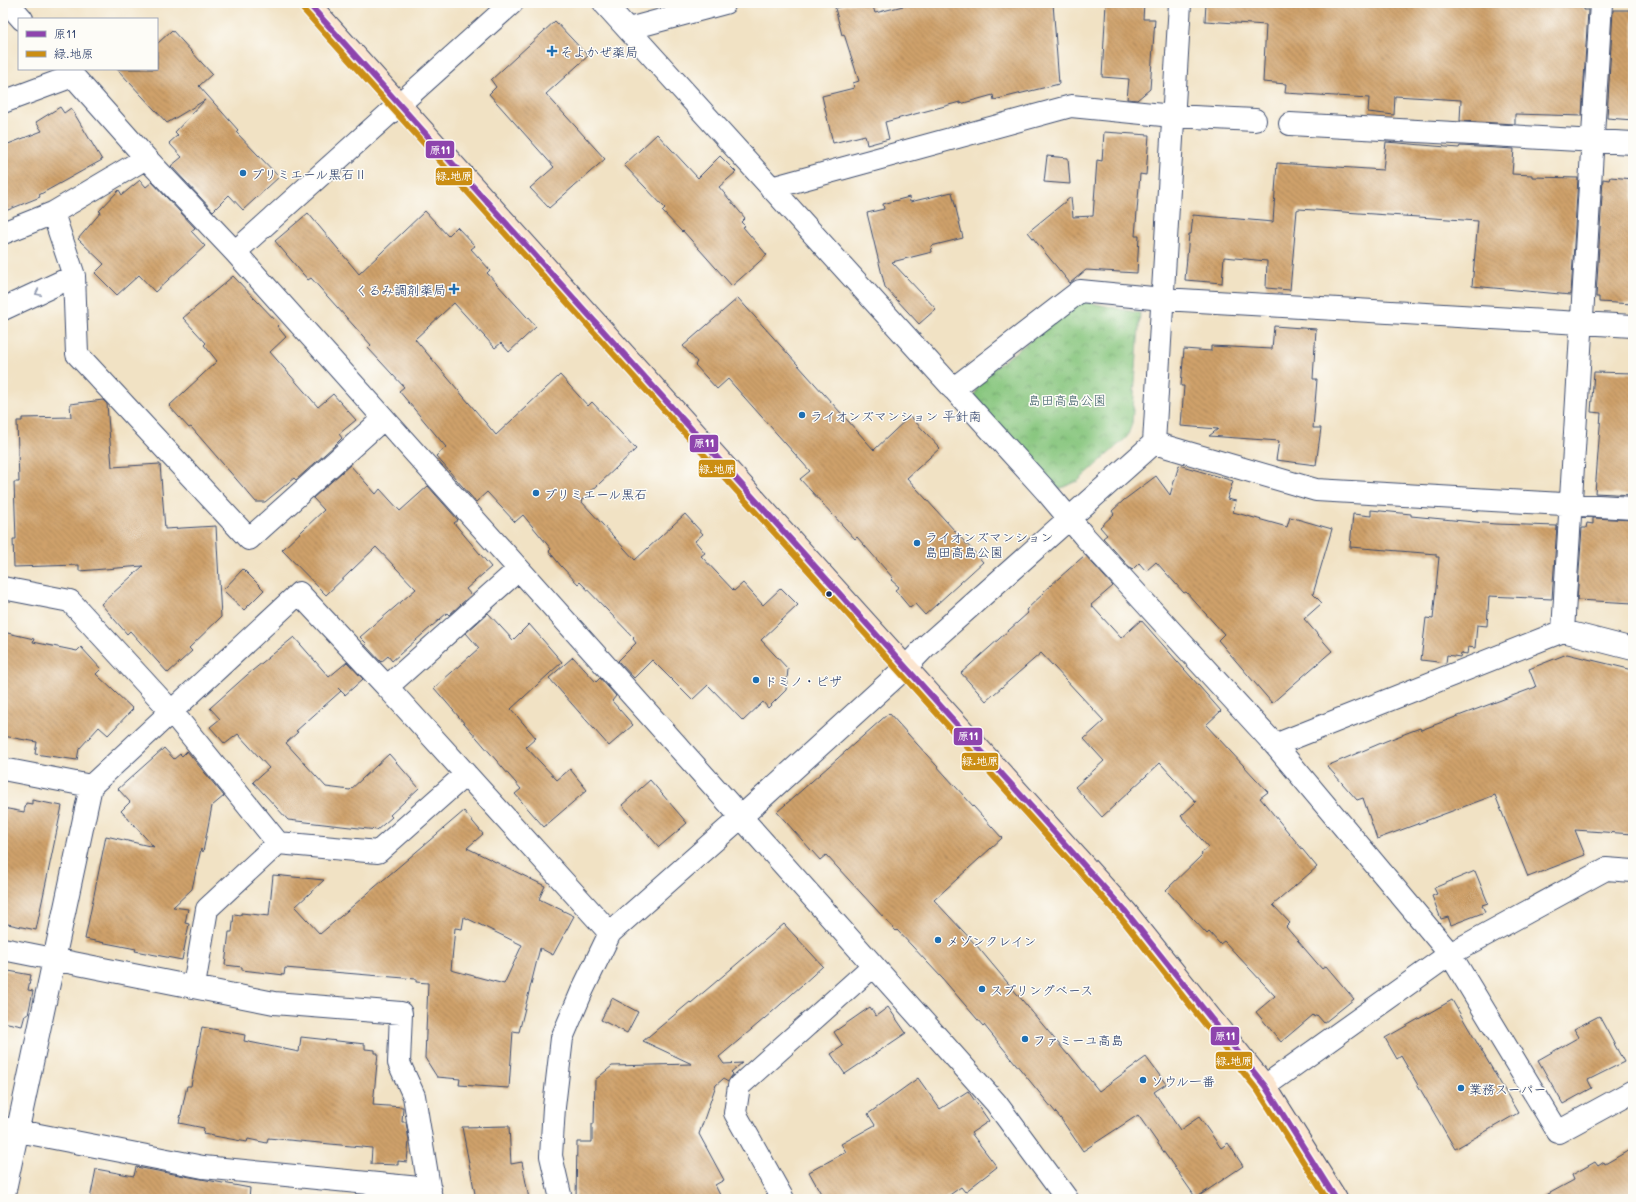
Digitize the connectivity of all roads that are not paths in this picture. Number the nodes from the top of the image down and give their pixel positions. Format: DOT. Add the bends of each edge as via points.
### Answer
graph roads {
  1 [pos="8,3"];
  2 [pos="308,3"];
  3 [pos="512,3"];
  4 [pos="604,3"];
  5 [pos="725,3"];
  6 [pos="1180,3"];
  7 [pos="1601,3"];
  8 [pos="21,18"];
  9 [pos="628,29"];
  10 [pos="70,72"];
  11 [pos="3,102"];
  12 [pos="399,104"];
  13 [pos="1173,116"];
  14 [pos="1255,120"];
  15 [pos="1290,124"];
  16 [pos="1593,142"];
  17 [pos="1633,144"];
  18 [pos="146,158"];
  19 [pos="772,188"];
  20 [pos="53,213"];
  21 [pos="3,233"];
  22 [pos="235,252"];
  23 [pos="74,276"];
  24 [pos="1163,299"];
  25 [pos="3,309"];
  26 [pos="1582,323"];
  27 [pos="1633,326"];
  28 [pos="953,389"];
  29 [pos="384,419"];
  30 [pos="1154,443"];
  31 [pos="1571,505"];
  32 [pos="1633,508"];
  33 [pos="1069,518"];
  34 [pos="519,569"];
  35 [pos="3,588"];
  36 [pos="1562,631"];
  37 [pos="1633,649"];
  38 [pos="905,668"];
  39 [pos="387,687"];
  40 [pos="172,712"];
  41 [pos="1275,745"];
  42 [pos="3,769"];
  43 [pos="466,774"];
  44 [pos="91,786"];
  45 [pos="741,817"];
  46 [pos="278,843"];
  47 [pos="1633,871"];
  48 [pos="610,933"];
  49 [pos="3,949"];
  50 [pos="1450,954"];
  51 [pos="54,959"];
  52 [pos="873,966"];
  53 [pos="194,986"];
  54 [pos="1265,1086"];
  55 [pos="1633,1092"];
  56 [pos="10,1129"];
  57 [pos="431,1194"];
  58 [pos="3,1199"];
  59 [pos="561,1199"];
  60 [pos="783,1199"];
  61 [pos="1067,1199"];
  62 [pos="1336,1199"];
  1 -- 8 [label="street"];
  2 -- 12 [label="street"];
  3 -- 12 [label="street"];
  4 -- 9 [label="street"];
  5 -- 9 [label="street"];
  6 -- 13 [label="street"];
  7 -- 16 [label="street"];
  9 -- 19 [label="street"];
  10 -- 11 [label="street"];
  10 -- 18 [label="street"];
  12 -- 22 [label="street"];
  12 -- 38 [label="street"];
  13 -- 14 [label="street"];
  13 -- 19 [label="street" via="1071,106"];
  13 -- 24 [label="street"];
  15 -- 16 [label="street"];
  16 -- 17 [label="street"];
  16 -- 26 [label="street"];
  18 -- 20 [label="street"];
  18 -- 22 [label="street"];
  19 -- 28 [label="street"];
  20 -- 21 [label="street"];
  20 -- 23 [label="street"];
  22 -- 29 [label="street"];
  23 -- 25 [label="street, one-way"];
  23 -- 29 [label="street" via="77,354 249,540"];
  24 -- 26 [label="street"];
  24 -- 28 [label="street" via="1080,291"];
  24 -- 30 [label="street"];
  26 -- 27 [label="street"];
  26 -- 31 [label="street"];
  28 -- 33 [label="street"];
  29 -- 34 [label="street"];
  30 -- 31 [label="street" via="1316,490"];
  30 -- 33 [label="street"];
  31 -- 32 [label="street"];
  31 -- 36 [label="street"];
  33 -- 38 [label="street" via="926,646"];
  33 -- 41 [label="street"];
  34 -- 39 [label="street"];
  34 -- 45 [label="street"];
  35 -- 40 [label="street" via="70,601"];
  36 -- 37 [label="street"];
  36 -- 41 [label="street"];
  38 -- 45 [label="street"];
  38 -- 54 [label="street" via="1126,912"];
  39 -- 40 [label="street" via="298,593"];
  39 -- 43 [label="street"];
  40 -- 44 [label="street"];
  40 -- 46 [label="street"];
  41 -- 50 [label="street"];
  42 -- 44 [label="street"];
  43 -- 46 [label="street" via="378,852"];
  43 -- 48 [label="street"];
  44 -- 51 [label="street"];
  45 -- 48 [label="street"];
  45 -- 52 [label="street"];
  46 -- 53 [label="street" via="207,909"];
  47 -- 50 [label="street" via="1606,868"];
  48 -- 59 [label="street" via="562,1038 551,1156"];
  49 -- 51 [label="street"];
  50 -- 54 [label="street"];
  50 -- 55 [label="street" via="1558,1132"];
  51 -- 53 [label="street"];
  51 -- 56 [label="street"];
  52 -- 60 [label="street" via="739,1086 735,1113"];
  52 -- 61 [label="street" via="996,1103"];
  53 -- 57 [label="street" via="274,1003 401,1013 399,1063 414,1096"];
  54 -- 62 [label="street"];
  56 -- 57 [label="street" via="203,1167"];
  56 -- 58 [label="street"];
}
